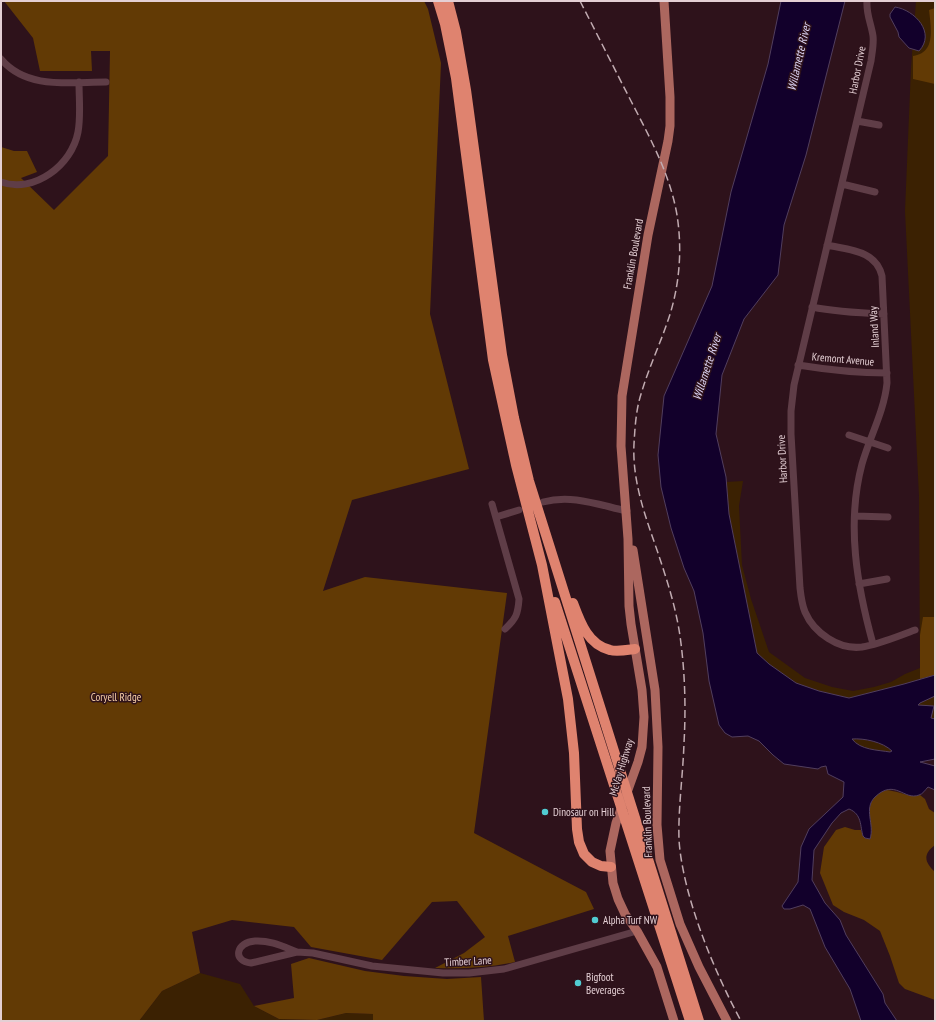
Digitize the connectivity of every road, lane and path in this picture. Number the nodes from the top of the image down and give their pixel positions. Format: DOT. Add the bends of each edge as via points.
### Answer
graph roads {
  1 [pos="438,1"];
  2 [pos="448,1"];
  3 [pos="664,1"];
  4 [pos="867,1"];
  5 [pos="1,59"];
  6 [pos="80,82"];
  7 [pos="106,82"];
  8 [pos="857,120"];
  9 [pos="879,125"];
  10 [pos="1,182"];
  11 [pos="842,184"];
  12 [pos="875,192"];
  13 [pos="827,245"];
  14 [pos="812,307"];
  15 [pos="884,314"];
  16 [pos="798,365"];
  17 [pos="887,373"];
  18 [pos="849,435"];
  19 [pos="870,442"];
  20 [pos="888,448"];
  21 [pos="543,502"];
  22 [pos="492,504"];
  23 [pos="519,510"];
  24 [pos="627,511"];
  25 [pos="539,516"];
  26 [pos="855,516"];
  27 [pos="496,517"];
  28 [pos="888,517"];
  29 [pos="542,565"];
  30 [pos="887,579"];
  31 [pos="859,584"];
  32 [pos="505,629"];
  33 [pos="914,630"];
  34 [pos="873,644"];
  35 [pos="635,649"];
  36 [pos="651,656"];
  37 [pos="611,867"];
  38 [pos="637,931"];
  39 [pos="297,952"];
  40 [pos="674,1021"];
  41 [pos="690,1021"];
  42 [pos="699,1021"];
  43 [pos="727,1021"];
  1 -- 29 [label="highway" via="456,78 493,360 514,458"];
  2 -- 25 [label="highway" via="464,77 502,355 519,439"];
  3 -- 24 [label="main road, Franklin Boulevard" via="670,126 648,235 622,396 621,446"];
  4 -- 8 [label="street, Harbor Drive" via="873,47"];
  5 -- 6 [label="street" via="14,72 33,80"];
  6 -- 7 [label="street"];
  6 -- 10 [label="street" via="78,133 70,152 42,179 18,185"];
  8 -- 9 [label="street"];
  8 -- 11 [label="street, Harbor Drive"];
  11 -- 12 [label="street"];
  11 -- 13 [label="street, Harbor Drive"];
  13 -- 14 [label="street, Harbor Drive"];
  13 -- 15 [label="street, Inland Way" via="864,254 878,263 882,276"];
  14 -- 15 [label="street" via="859,314"];
  14 -- 16 [label="street, Harbor Drive"];
  15 -- 17 [label="street, Inland Way"];
  16 -- 17 [label="street, Kremont Avenue" via="831,371"];
  16 -- 34 [label="street, Harbor Drive" via="791,411 791,434 801,601 812,623 821,633 834,641 846,646 860,647"];
  17 -- 19 [label="street, Inland Way" via="884,405"];
  18 -- 19 [label="street"];
  19 -- 20 [label="street"];
  19 -- 26 [label="street, Inland Way" via="859,477"];
  21 -- 24 [label="street" via="569,499"];
  22 -- 27 [label="street"];
  23 -- 27 [label="street"];
  24 -- 35 [label="main road, Franklin Boulevard" via="629,606"];
  24 -- 36 [label="main road, Franklin Boulevard"];
  25 -- 35 [label="highway" via="588,635 598,645 611,651"];
  25 -- 42 [label="highway"];
  26 -- 28 [label="street"];
  26 -- 31 [label="street, Inland Way" via="854,545"];
  27 -- 32 [label="street" via="518,599 518,610 514,620"];
  29 -- 37 [label="highway" via="568,699 579,842 584,854 592,862"];
  29 -- 41 [label="highway"];
  30 -- 31 [label="street"];
  31 -- 34 [label="street, Inland Way"];
  33 -- 34 [label="street, Harbor Drive"];
  35 -- 36 [label="main road" via="645,650"];
  35 -- 37 [label="main road, McVay Highway" via="642,690 644,731 638,762 612,838"];
  36 -- 43 [label="main road, Franklin Boulevard" via="656,690 657,825 660,860 680,924"];
  37 -- 38 [label="main road, McVay Highway" via="618,900"];
  38 -- 39 [label="street, Timber Lane" via="504,969 469,973 372,966"];
  38 -- 40 [label="main road, McVay Highway" via="657,967"];
  39 -- 39 [label="street, Timber Lane" via="251,963 242,960 239,951 241,945 255,941 272,942"];
}
